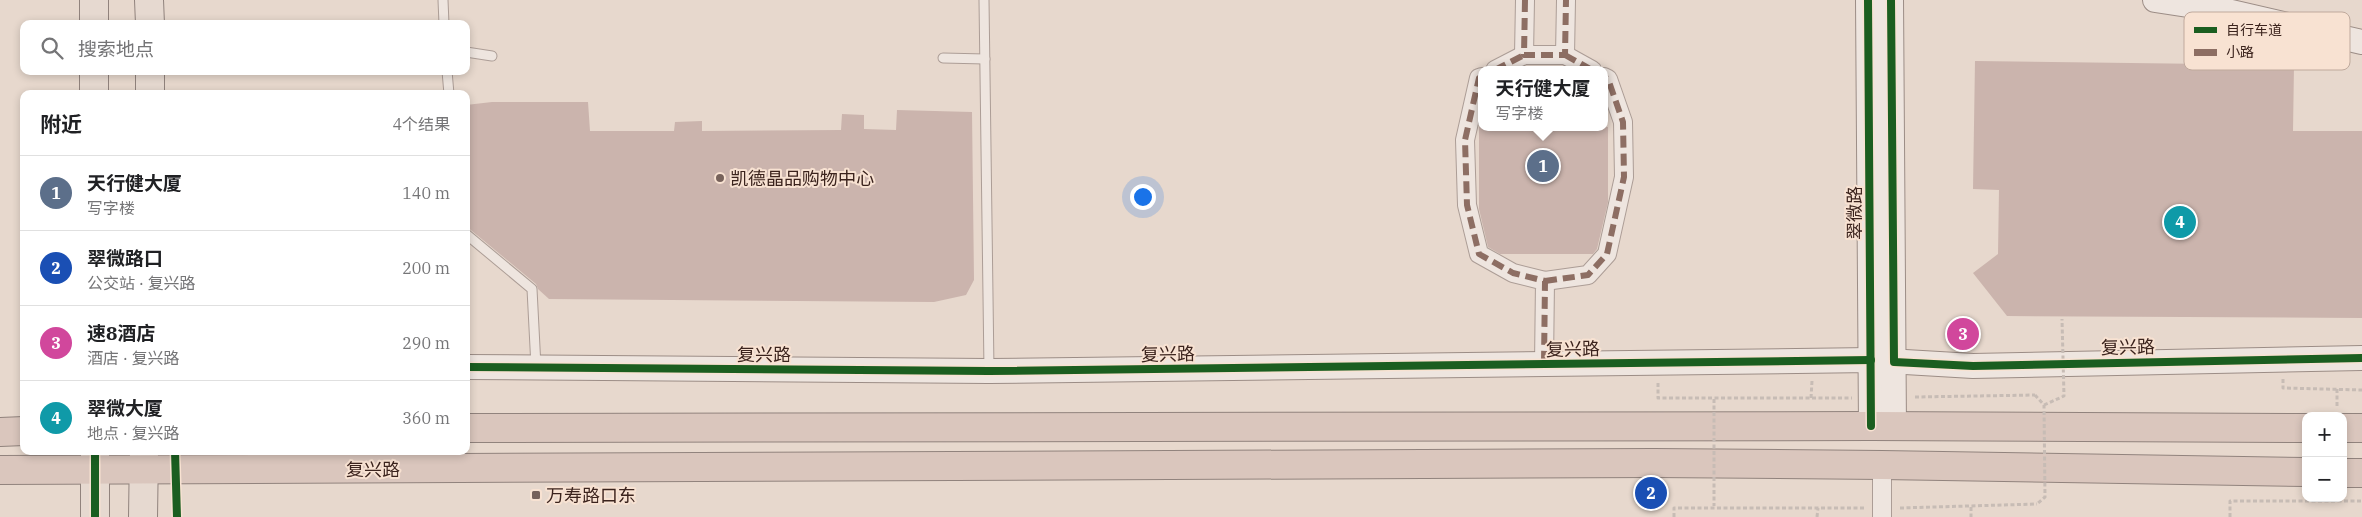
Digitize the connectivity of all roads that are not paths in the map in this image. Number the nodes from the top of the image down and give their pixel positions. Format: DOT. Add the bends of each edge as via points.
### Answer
graph roads {
  1 [pos="94,0"];
  2 [pos="150,0"];
  3 [pos="443,0"];
  4 [pos="984,0"];
  5 [pos="1525,0"];
  6 [pos="1566,0"];
  7 [pos="1868,0"];
  8 [pos="1891,0"];
  9 [pos="2155,0"];
  10 [pos="2231,12"];
  11 [pos="94,20"];
  12 [pos="150,20"];
  13 [pos="444,20"];
  14 [pos="470,53"];
  15 [pos="1524,55"];
  16 [pos="1565,55"];
  17 [pos="492,56"];
  18 [pos="943,58"];
  19 [pos="985,59"];
  20 [pos="1503,66"];
  21 [pos="1585,66"];
  22 [pos="94,75"];
  23 [pos="150,75"];
  24 [pos="447,75"];
  25 [pos="1608,79"];
  26 [pos="1478,82"];
  27 [pos="94,90"];
  28 [pos="150,90"];
  29 [pos="448,90"];
  30 [pos="470,237"];
  31 [pos="1545,281"];
  32 [pos="2362,358"];
  33 [pos="1882,361"];
  34 [pos="1544,364"];
  35 [pos="470,367"];
  36 [pos="536,367"];
  37 [pos="989,370"];
  38 [pos="1883,426"];
  39 [pos="470,428"];
  40 [pos="2302,428"];
  41 [pos="2347,428"];
  42 [pos="2362,428"];
  43 [pos="20,431"];
  44 [pos="0,432"];
  45 [pos="95,460"];
  46 [pos="144,460"];
  47 [pos="1882,465"];
  48 [pos="0,470"];
  49 [pos="2302,472"];
  50 [pos="2347,472"];
  51 [pos="2362,473"];
  52 [pos="95,517"];
  53 [pos="143,517"];
  54 [pos="1882,517"];
  1 -- 11 [label="main road"];
  2 -- 12 [label="main road"];
  3 -- 13 [label="lane"];
  4 -- 19 [label="lane"];
  5 -- 15 [label="street"];
  6 -- 16 [label="street"];
  7 -- 33 [label="street, 翠微路"];
  8 -- 33 [label="street, 翠微路"];
  9 -- 10 [label="street"];
  14 -- 17 [label="lane"];
  15 -- 16 [label="street"];
  15 -- 20 [label="street"];
  16 -- 21 [label="street"];
  18 -- 19 [label="lane"];
  19 -- 37 [label="lane"];
  22 -- 27 [label="main road"];
  23 -- 28 [label="main road"];
  24 -- 29 [label="lane"];
  25 -- 31 [label="street" via="1623,122 1624,177 1607,254 1588,275"];
  26 -- 31 [label="street" via="1465,140 1467,205 1479,254 1513,273"];
  30 -- 36 [label="lane" via="532,289"];
  31 -- 34 [label="street"];
  32 -- 33 [label="street, 复兴路" via="1973,366"];
  33 -- 34 [label="street, 复兴路"];
  33 -- 38 [label="street, 翠微路" via="1894,397"];
  33 -- 38 [label="street, 翠微路" via="1871,398"];
  34 -- 37 [label="street, 复兴路"];
  35 -- 36 [label="street, 复兴路"];
  36 -- 37 [label="street, 复兴路"];
  38 -- 39 [label="highway"];
  38 -- 40 [label="highway"];
  41 -- 42 [label="highway"];
  43 -- 44 [label="highway"];
  45 -- 46 [label="highway, 复兴路"];
  45 -- 48 [label="highway, 复兴路"];
  45 -- 52 [label="main road"];
  46 -- 47 [label="highway, 复兴路"];
  46 -- 53 [label="main road"];
  47 -- 49 [label="highway, 复兴路"];
  47 -- 54 [label="street"];
  50 -- 51 [label="highway"];
}
